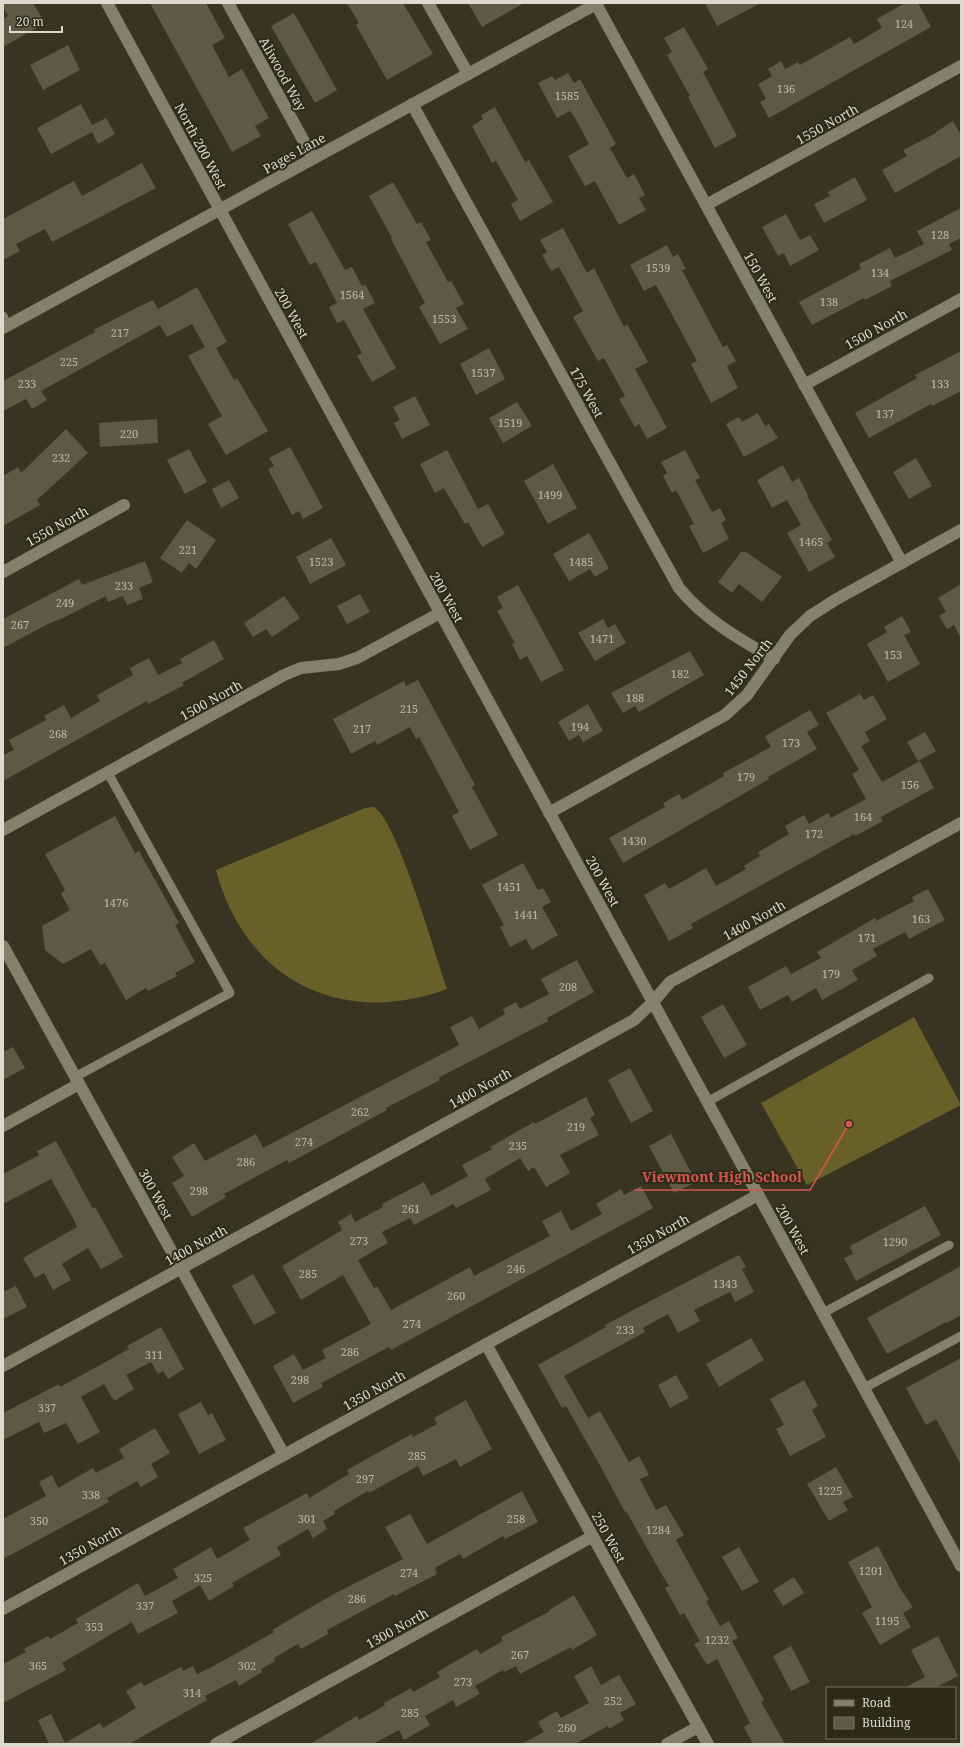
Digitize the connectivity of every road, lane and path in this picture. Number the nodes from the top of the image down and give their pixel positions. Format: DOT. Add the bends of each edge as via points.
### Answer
graph roads {
  1 [pos="107,3"];
  2 [pos="228,3"];
  3 [pos="428,3"];
  4 [pos="597,4"];
  5 [pos="961,66"];
  6 [pos="468,74"];
  7 [pos="412,104"];
  8 [pos="313,158"];
  9 [pos="706,205"];
  10 [pos="220,210"];
  11 [pos="961,299"];
  12 [pos="4,323"];
  13 [pos="804,385"];
  14 [pos="124,505"];
  15 [pos="961,530"];
  16 [pos="902,563"];
  17 [pos="3,572"];
  18 [pos="440,613"];
  19 [pos="774,659"];
  20 [pos="108,772"];
  21 [pos="549,813"];
  22 [pos="961,823"];
  23 [pos="3,830"];
  24 [pos="3,946"];
  25 [pos="929,978"];
  26 [pos="653,1002"];
  27 [pos="77,1080"];
  28 [pos="707,1102"];
  29 [pos="3,1126"];
  30 [pos="758,1195"];
  31 [pos="949,1245"];
  32 [pos="181,1269"];
  33 [pos="823,1313"];
  34 [pos="961,1336"];
  35 [pos="486,1344"];
  36 [pos="3,1366"];
  37 [pos="864,1388"];
  38 [pos="284,1455"];
  39 [pos="593,1536"];
  40 [pos="961,1566"];
  41 [pos="3,1609"];
  42 [pos="698,1727"];
  43 [pos="216,1744"];
  44 [pos="667,1744"];
  45 [pos="708,1744"];
  1 -- 10 [label="street, North 200 West"];
  2 -- 8 [label="street, Aliwood Way"];
  3 -- 6 [label="street"];
  4 -- 6 [label="street, Pages Lane"];
  4 -- 9 [label="street, 150 West"];
  5 -- 9 [label="street, 1550 North"];
  6 -- 7 [label="street, Pages Lane"];
  7 -- 8 [label="street, Pages Lane"];
  7 -- 19 [label="street, 175 West" via="679,588 706,616"];
  8 -- 10 [label="street, Pages Lane"];
  9 -- 13 [label="street, 150 West"];
  10 -- 12 [label="street, Pages Lane"];
  10 -- 18 [label="street, 200 West"];
  11 -- 13 [label="street, 1500 North"];
  13 -- 16 [label="street, 150 West"];
  14 -- 17 [label="street, 1550 North"];
  15 -- 16 [label="street, 1450 North"];
  16 -- 19 [label="street, 1450 North" via="810,616 790,635"];
  18 -- 20 [label="street, 1500 North" via="357,658 339,664 301,668 284,675"];
  18 -- 21 [label="street, 200 West"];
  19 -- 21 [label="street, 1450 North" via="747,695 725,715"];
  20 -- 23 [label="street, 1500 North"];
  20 -- 27 [label="lane" via="230,993"];
  21 -- 26 [label="street, 200 West"];
  22 -- 26 [label="street, 1400 North" via="670,982"];
  24 -- 27 [label="street, 300 West"];
  25 -- 28 [label="lane"];
  26 -- 28 [label="street, 200 West"];
  26 -- 32 [label="street, 1400 North" via="634,1020"];
  27 -- 29 [label="street"];
  27 -- 32 [label="street, 300 West"];
  28 -- 30 [label="street, 200 West"];
  30 -- 33 [label="street, 200 West"];
  30 -- 35 [label="street, 1350 North"];
  31 -- 33 [label="lane"];
  32 -- 36 [label="street, 1400 North"];
  32 -- 38 [label="street, 300 West"];
  33 -- 37 [label="street, 200 West"];
  34 -- 37 [label="lane"];
  35 -- 38 [label="street, 1350 North"];
  35 -- 39 [label="street, 250 West"];
  37 -- 40 [label="street, 200 West"];
  38 -- 41 [label="street, 1350 North"];
  39 -- 42 [label="street, 250 West"];
  39 -- 43 [label="street, 1300 North"];
  42 -- 44 [label="street"];
  42 -- 45 [label="street, 250 West"];
}
